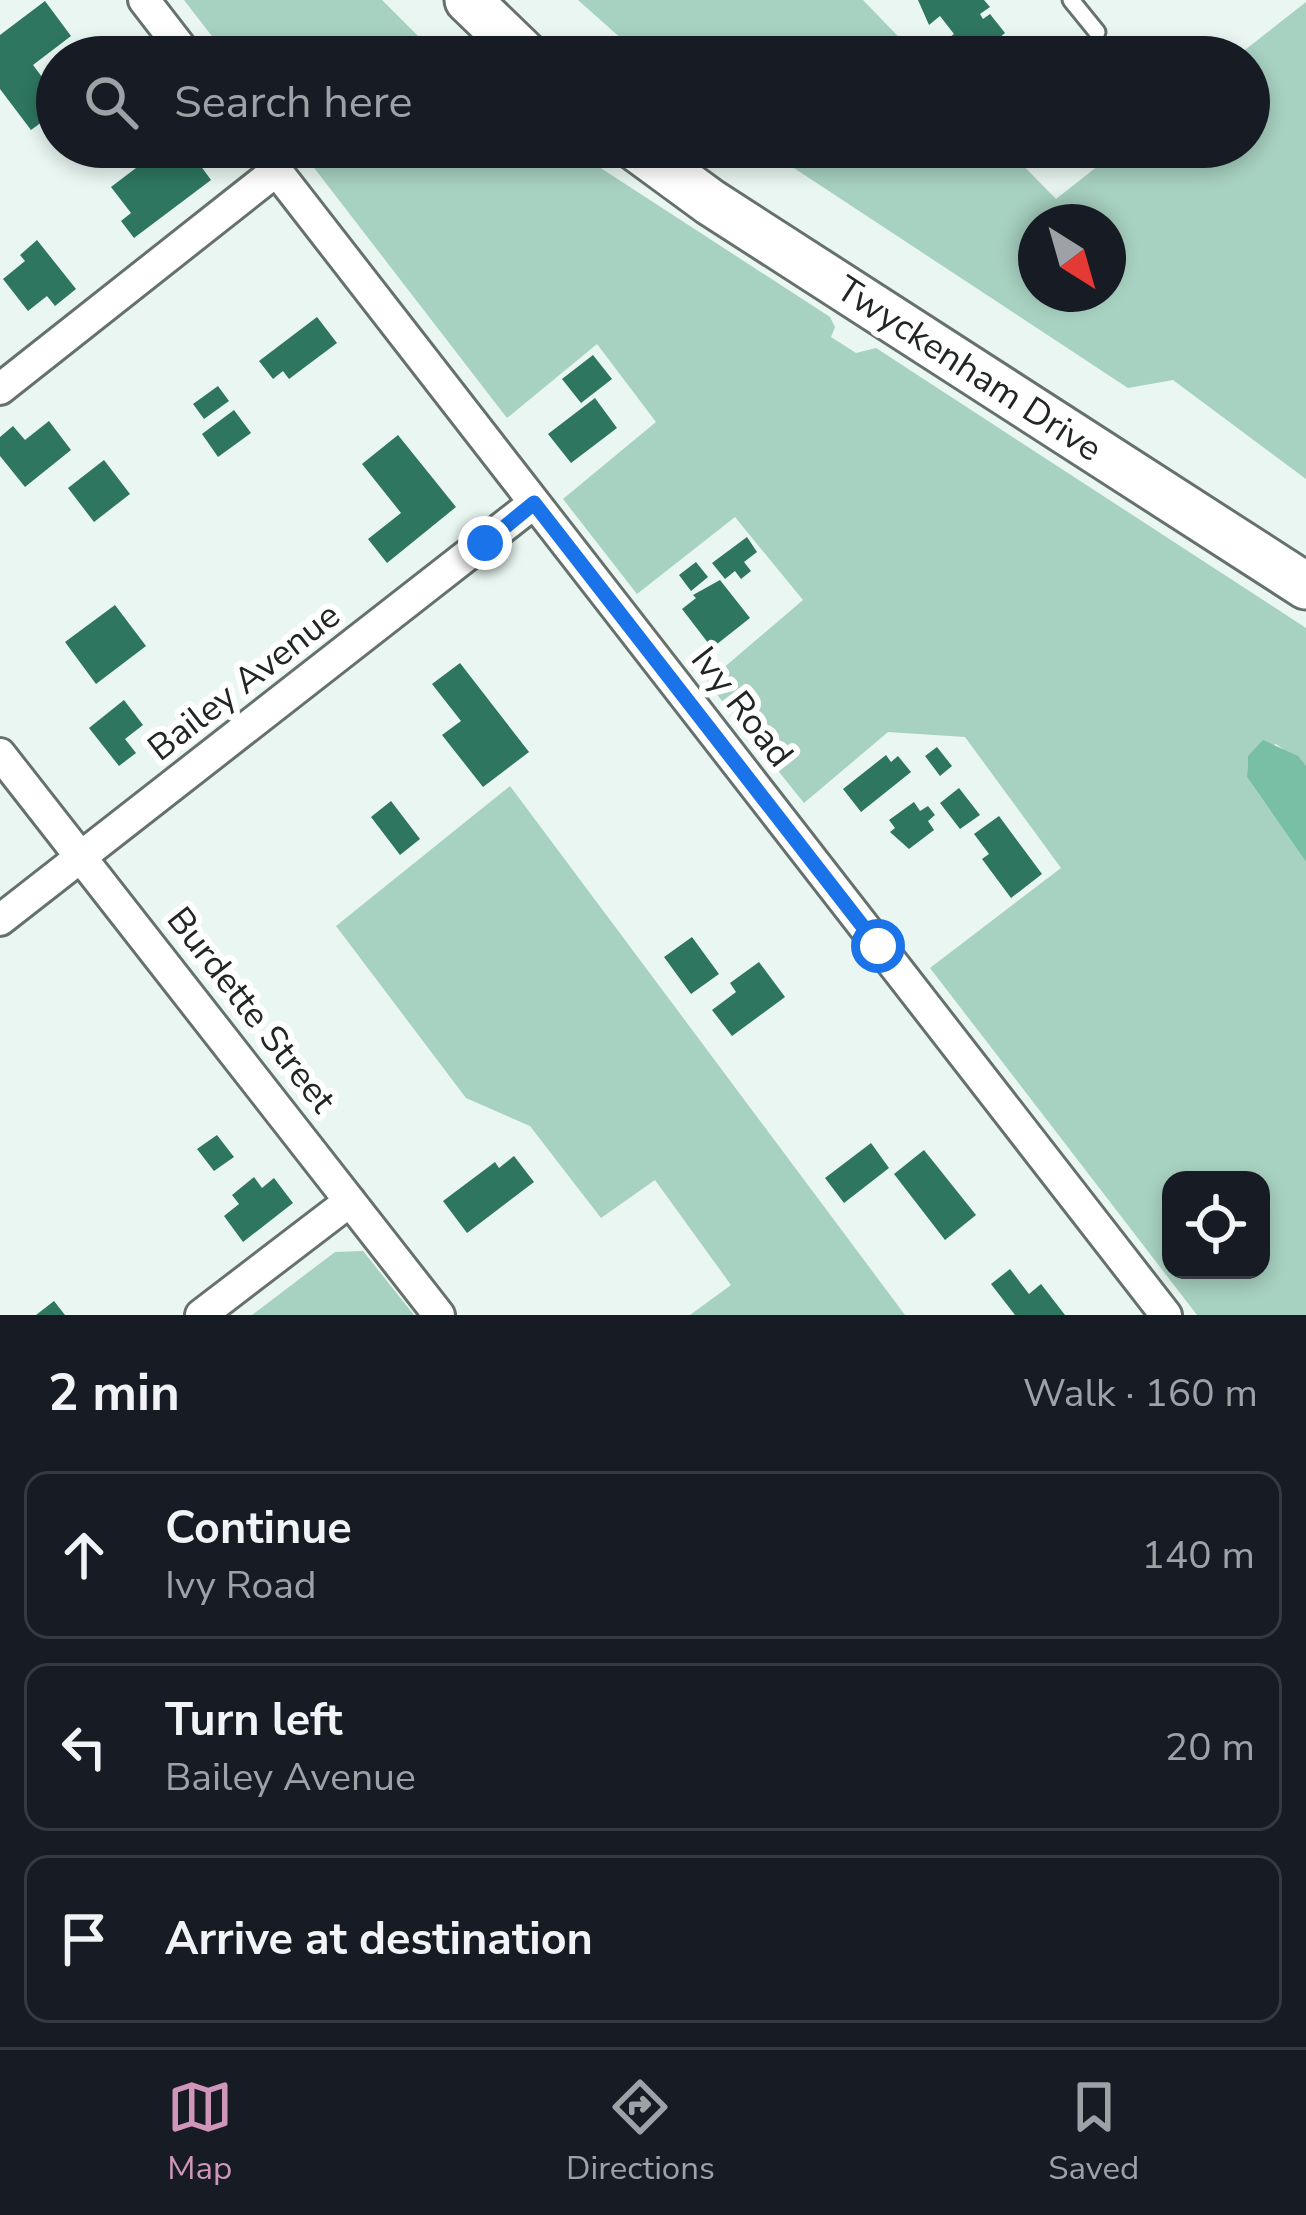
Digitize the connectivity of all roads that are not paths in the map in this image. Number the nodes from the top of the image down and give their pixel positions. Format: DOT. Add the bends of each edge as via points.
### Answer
graph roads {
  1 [pos="144,0"];
  2 [pos="468,0"];
  3 [pos="1071,0"];
  4 [pos="1097,32"];
  5 [pos="172,36"];
  6 [pos="505,36"];
  7 [pos="257,168"];
  8 [pos="274,168"];
  9 [pos="664,168"];
  10 [pos="0,389"];
  11 [pos="534,503"];
  12 [pos="1306,586"];
  13 [pos="0,754"];
  14 [pos="81,858"];
  15 [pos="0,920"];
  16 [pos="350,1201"];
  17 [pos="201,1315"];
  18 [pos="439,1315"];
  19 [pos="1166,1315"];
  1 -- 5 [label="street"];
  2 -- 6 [label="street"];
  3 -- 4 [label="lane"];
  7 -- 10 [label="street"];
  8 -- 11 [label="street, Ivy Road"];
  9 -- 12 [label="street, Twyckenham Drive"];
  11 -- 14 [label="street, Bailey Avenue"];
  11 -- 19 [label="street, Ivy Road"];
  13 -- 14 [label="street, Burdette Street"];
  14 -- 15 [label="street, Bailey Avenue"];
  14 -- 16 [label="street, Burdette Street"];
  16 -- 17 [label="street"];
  16 -- 18 [label="street, Burdette Street"];
}
